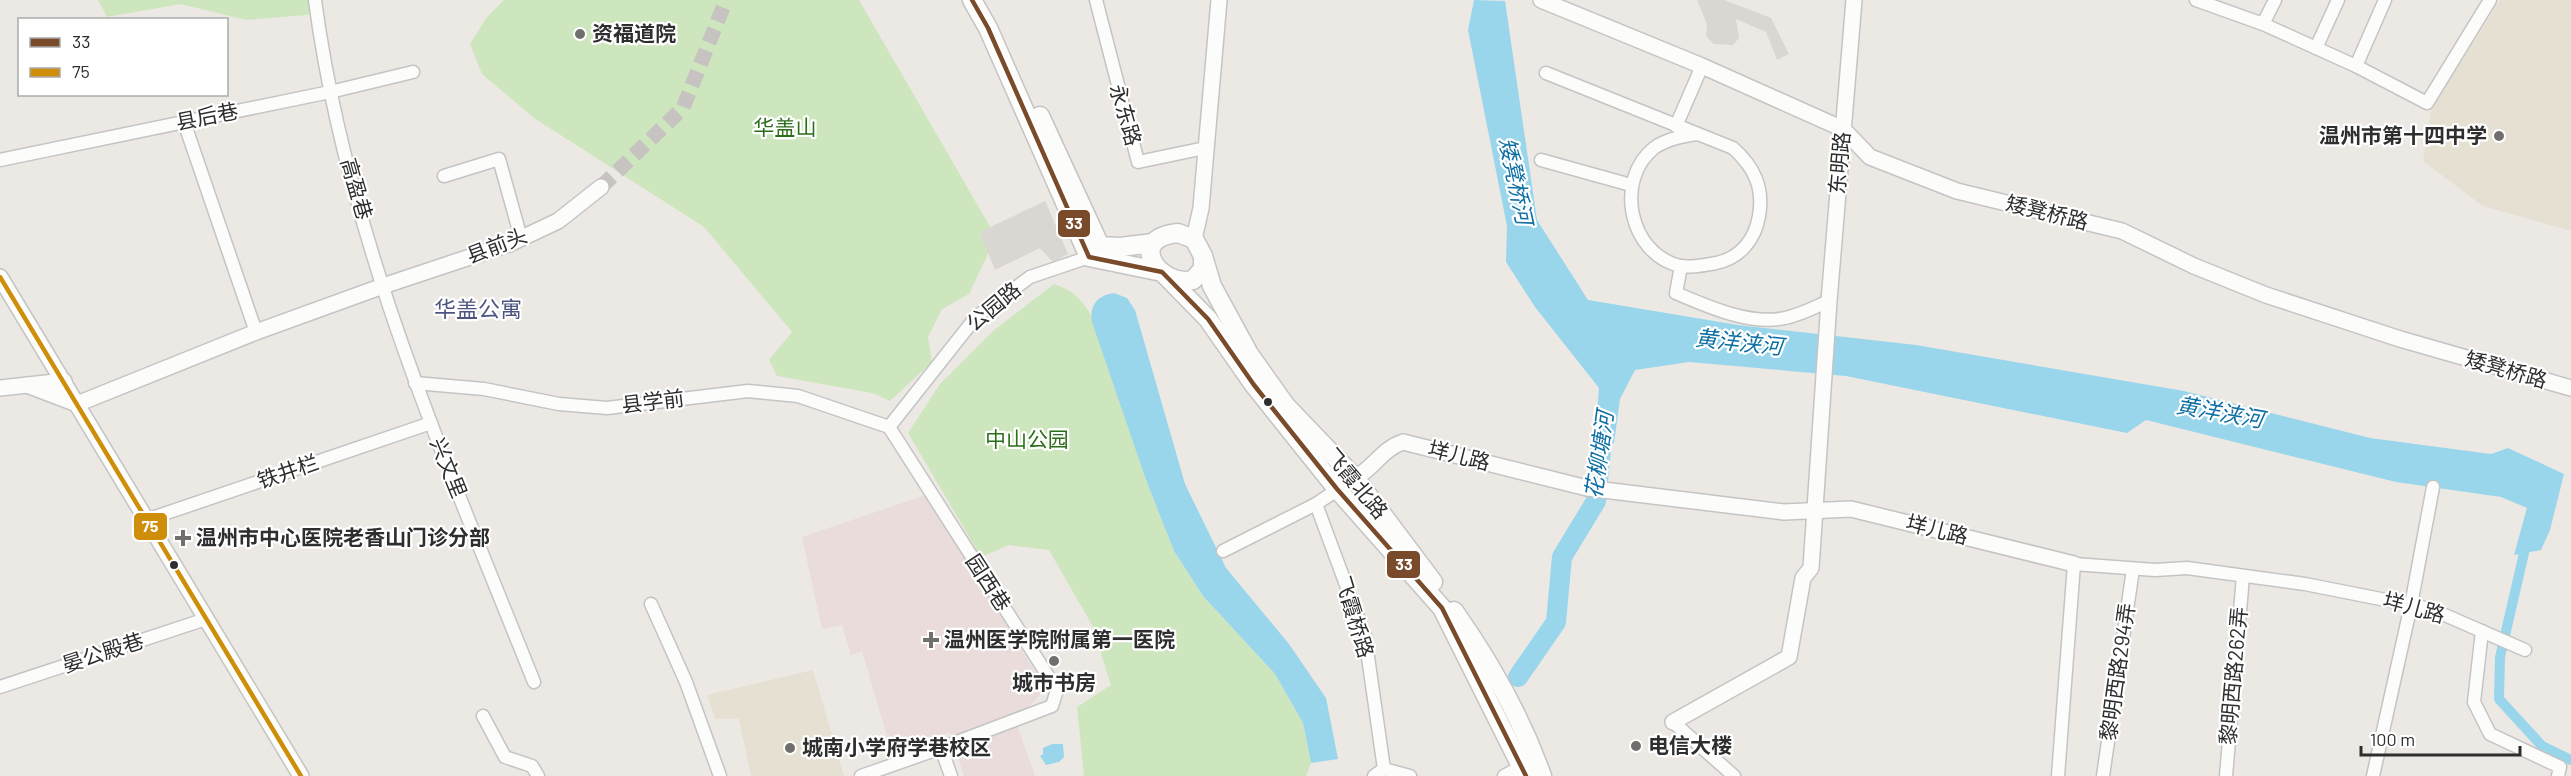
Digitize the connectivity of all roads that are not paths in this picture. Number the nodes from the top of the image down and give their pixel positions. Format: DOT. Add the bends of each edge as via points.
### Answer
graph roads {
  1 [pos="315,0"];
  2 [pos="972,0"];
  3 [pos="985,0"];
  4 [pos="1096,0"];
  5 [pos="1219,0"];
  6 [pos="1541,0"];
  7 [pos="1854,0"];
  8 [pos="2196,0"];
  9 [pos="2275,0"];
  10 [pos="2338,0"];
  11 [pos="2385,0"];
  12 [pos="2490,0"];
  13 [pos="2263,24"];
  14 [pos="2316,48"];
  15 [pos="1702,66"];
  16 [pos="2356,66"];
  17 [pos="413,72"];
  18 [pos="1546,73"];
  19 [pos="330,92"];
  20 [pos="184,122"];
  21 [pos="1676,126"];
  22 [pos="1843,129"];
  23 [pos="1696,134"];
  24 [pos="1206,147"];
  25 [pos="0,160"];
  26 [pos="1541,160"];
  27 [pos="444,176"];
  28 [pos="1631,185"];
  29 [pos="601,187"];
  30 [pos="521,238"];
  31 [pos="1194,239"];
  32 [pos="1153,243"];
  33 [pos="1094,251"];
  34 [pos="1203,256"];
  35 [pos="1682,266"];
  36 [pos="1162,272"];
  37 [pos="0,277"];
  38 [pos="383,286"];
  39 [pos="1829,302"];
  40 [pos="256,332"];
  41 [pos="64,381"];
  42 [pos="415,383"];
  43 [pos="27,385"];
  44 [pos="0,388"];
  45 [pos="2571,388"];
  46 [pos="77,404"];
  47 [pos="430,423"];
  48 [pos="888,427"];
  49 [pos="1355,478"];
  50 [pos="2433,487"];
  51 [pos="1337,489"];
  52 [pos="1316,504"];
  53 [pos="1815,510"];
  54 [pos="146,520"];
  55 [pos="1223,551"];
  56 [pos="2074,564"];
  57 [pos="2133,568"];
  58 [pos="2243,576"];
  59 [pos="651,604"];
  60 [pos="2411,605"];
  61 [pos="206,619"];
  62 [pos="2482,631"];
  63 [pos="2525,650"];
  64 [pos="534,682"];
  65 [pos="0,687"];
  66 [pos="483,716"];
  67 [pos="1673,722"];
  68 [pos="941,748"];
  69 [pos="1524,771"];
  70 [pos="1379,772"];
  71 [pos="301,776"];
  72 [pos="538,776"];
  73 [pos="720,776"];
  74 [pos="861,776"];
  75 [pos="951,776"];
  76 [pos="1410,776"];
  77 [pos="1504,776"];
  78 [pos="1542,776"];
  79 [pos="1734,776"];
  80 [pos="2058,776"];
  81 [pos="2103,776"];
  82 [pos="2226,776"];
  83 [pos="2373,776"];
  84 [pos="2558,776"];
  1 -- 19 [label="street, 高盈巷"];
  2 -- 33 [label="main road"];
  3 -- 33 [label="main road"];
  4 -- 24 [label="street, 永东路" via="1138,162"];
  5 -- 24 [label="street"];
  6 -- 15 [label="street, 矮凳桥路"];
  7 -- 22 [label="street, 东明路"];
  8 -- 13 [label="street"];
  9 -- 13 [label="street"];
  10 -- 14 [label="street"];
  11 -- 16 [label="street"];
  12 -- 16 [label="street" via="2427,103"];
  13 -- 14 [label="street"];
  14 -- 16 [label="street"];
  15 -- 21 [label="street"];
  15 -- 22 [label="street, 矮凳桥路"];
  17 -- 19 [label="street, 县后巷"];
  18 -- 21 [label="street"];
  19 -- 20 [label="street, 县后巷"];
  19 -- 38 [label="street, 高盈巷"];
  20 -- 25 [label="street, 县后巷"];
  20 -- 40 [label="street"];
  21 -- 23 [label="street"];
  22 -- 39 [label="street, 东明路"];
  22 -- 45 [label="street, 矮凳桥路" via="1870,157 1957,191 2122,231 2266,295 2400,339"];
  23 -- 28 [label="street" via="1674,138 1654,148 1636,169"];
  23 -- 35 [label="street" via="1732,148 1748,162 1762,200 1757,225 1746,248 1728,261"];
  24 -- 31 [label="street"];
  26 -- 28 [label="street"];
  27 -- 30 [label="street" via="499,159"];
  28 -- 35 [label="street" via="1631,208 1640,234 1653,251"];
  29 -- 30 [label="street, 县前头" via="558,221"];
  30 -- 38 [label="street, 县前头"];
  31 -- 32 [label="main road" via="1178,233"];
  31 -- 34 [label="main road, 飞霞北路"];
  32 -- 33 [label="main road"];
  32 -- 36 [label="main road, 飞霞北路" via="1151,259"];
  33 -- 36 [label="main road"];
  33 -- 48 [label="street, 公园路" via="1030,277 976,317"];
  34 -- 36 [label="main road" via="1203,269 1193,280"];
  34 -- 49 [label="main road, 飞霞北路" via="1212,286 1249,354 1286,406"];
  35 -- 39 [label="street" via="1676,293 1719,311 1765,319 1784,318"];
  36 -- 51 [label="main road, 飞霞北路" via="1208,319 1254,386"];
  37 -- 41 [label="street"];
  38 -- 40 [label="street"];
  38 -- 42 [label="street, 兴文里"];
  39 -- 53 [label="street, 东明路"];
  40 -- 46 [label="street"];
  41 -- 43 [label="street"];
  41 -- 46 [label="street"];
  42 -- 47 [label="street, 兴文里"];
  42 -- 48 [label="street, 县学前" via="607,408 748,391 798,396"];
  43 -- 44 [label="street"];
  43 -- 46 [label="street"];
  46 -- 54 [label="street"];
  47 -- 54 [label="street, 铁井栏"];
  47 -- 64 [label="street, 兴文里"];
  48 -- 68 [label="street, 园西巷" via="1057,690 1052,706"];
  49 -- 51 [label="street"];
  49 -- 53 [label="street, 垟儿路" via="1389,447 1403,442 1587,488 1784,513"];
  49 -- 78 [label="main road, 飞霞北路" via="1473,639 1505,694"];
  50 -- 60 [label="street"];
  51 -- 52 [label="street"];
  51 -- 69 [label="main road, 飞霞北路" via="1442,608"];
  52 -- 55 [label="street"];
  52 -- 70 [label="street, 飞霞桥路" via="1365,636"];
  53 -- 56 [label="street, 垟儿路" via="1851,509"];
  53 -- 67 [label="street, 东明路" via="1811,567 1803,578 1789,657"];
  54 -- 61 [label="street"];
  56 -- 57 [label="street, 垟儿路"];
  56 -- 80 [label="street"];
  57 -- 58 [label="street, 垟儿路" via="2187,568"];
  57 -- 81 [label="street, 黎明西路294弄"];
  58 -- 60 [label="street, 垟儿路"];
  58 -- 82 [label="street, 黎明西路262弄"];
  59 -- 73 [label="street" via="686,682"];
  60 -- 62 [label="street, 垟儿路" via="2431,609"];
  60 -- 83 [label="street"];
  61 -- 65 [label="street, 晏公殿巷"];
  61 -- 71 [label="street"];
  62 -- 63 [label="street, 垟儿路"];
  62 -- 84 [label="street" via="2474,702 2490,734 2560,767"];
  66 -- 72 [label="street" via="505,757 532,766"];
  67 -- 79 [label="street"];
  68 -- 74 [label="street"];
  68 -- 75 [label="street"];
  69 -- 77 [label="street"];
  70 -- 76 [label="street, 飞霞桥路"];
}
